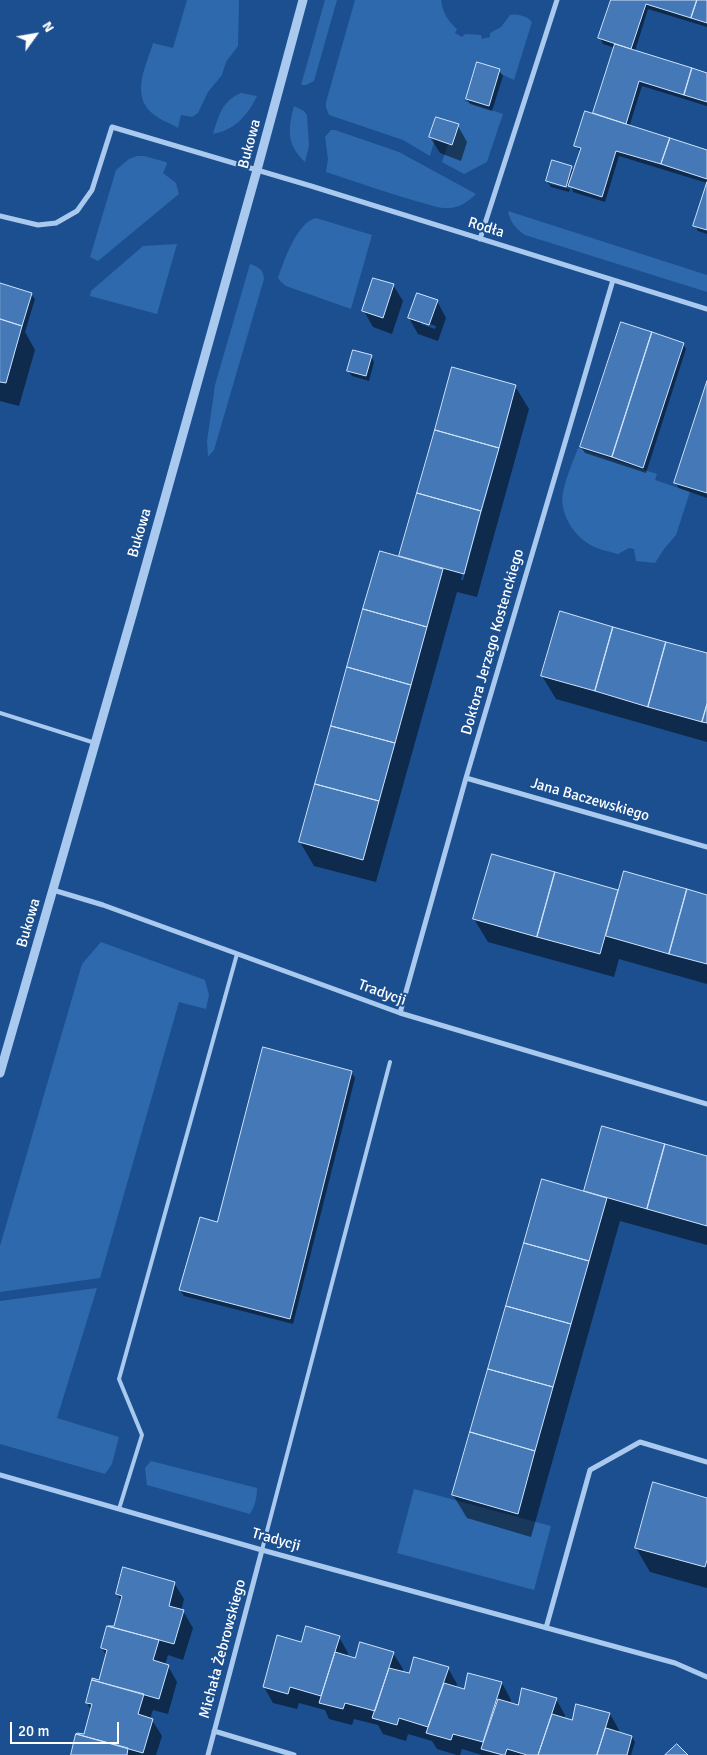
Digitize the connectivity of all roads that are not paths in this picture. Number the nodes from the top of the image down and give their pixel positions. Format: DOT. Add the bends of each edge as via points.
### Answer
graph roads {
  1 [pos="303,0"];
  2 [pos="557,0"];
  3 [pos="257,170"];
  4 [pos="0,216"];
  5 [pos="480,240"];
  6 [pos="613,280"];
  7 [pos="707,310"];
  8 [pos="0,713"];
  9 [pos="95,743"];
  10 [pos="466,778"];
  11 [pos="707,847"];
  12 [pos="53,890"];
  13 [pos="238,954"];
  14 [pos="400,1013"];
  15 [pos="390,1062"];
  16 [pos="0,1073"];
  17 [pos="707,1104"];
  18 [pos="707,1462"];
  19 [pos="0,1475"];
  20 [pos="119,1509"];
  21 [pos="262,1550"];
  22 [pos="546,1628"];
  23 [pos="707,1677"];
  24 [pos="214,1731"];
  25 [pos="208,1755"];
  26 [pos="294,1755"];
  1 -- 3 [label="street, Bukowa"];
  2 -- 5 [label="street"];
  3 -- 4 [label="street, Rodła" via="112,127 92,190 78,211 56,223 38,226"];
  3 -- 5 [label="street, Rodła"];
  3 -- 9 [label="street, Bukowa"];
  5 -- 6 [label="street, Rodła"];
  6 -- 7 [label="street, Rodła"];
  6 -- 10 [label="street, Doktora Jerzego Kostenckiego"];
  8 -- 9 [label="lane"];
  9 -- 12 [label="street, Bukowa"];
  10 -- 11 [label="street, Jana Baczewskiego"];
  10 -- 14 [label="street, Doktora Jerzego Kostenckiego"];
  12 -- 13 [label="street, Tradycji"];
  12 -- 16 [label="street, Bukowa"];
  13 -- 14 [label="street, Tradycji"];
  13 -- 20 [label="lane" via="120,1379 142,1435"];
  14 -- 17 [label="street, Tradycji"];
  15 -- 21 [label="lane"];
  18 -- 22 [label="street" via="640,1442 590,1470"];
  19 -- 20 [label="street, Tradycji"];
  20 -- 21 [label="street, Tradycji"];
  21 -- 22 [label="street, Tradycji"];
  21 -- 24 [label="street, Michała Żebrowskiego"];
  22 -- 23 [label="street, Tradycji" via="675,1662"];
  24 -- 25 [label="street, Michała Żebrowskiego"];
  24 -- 26 [label="street"];
}
